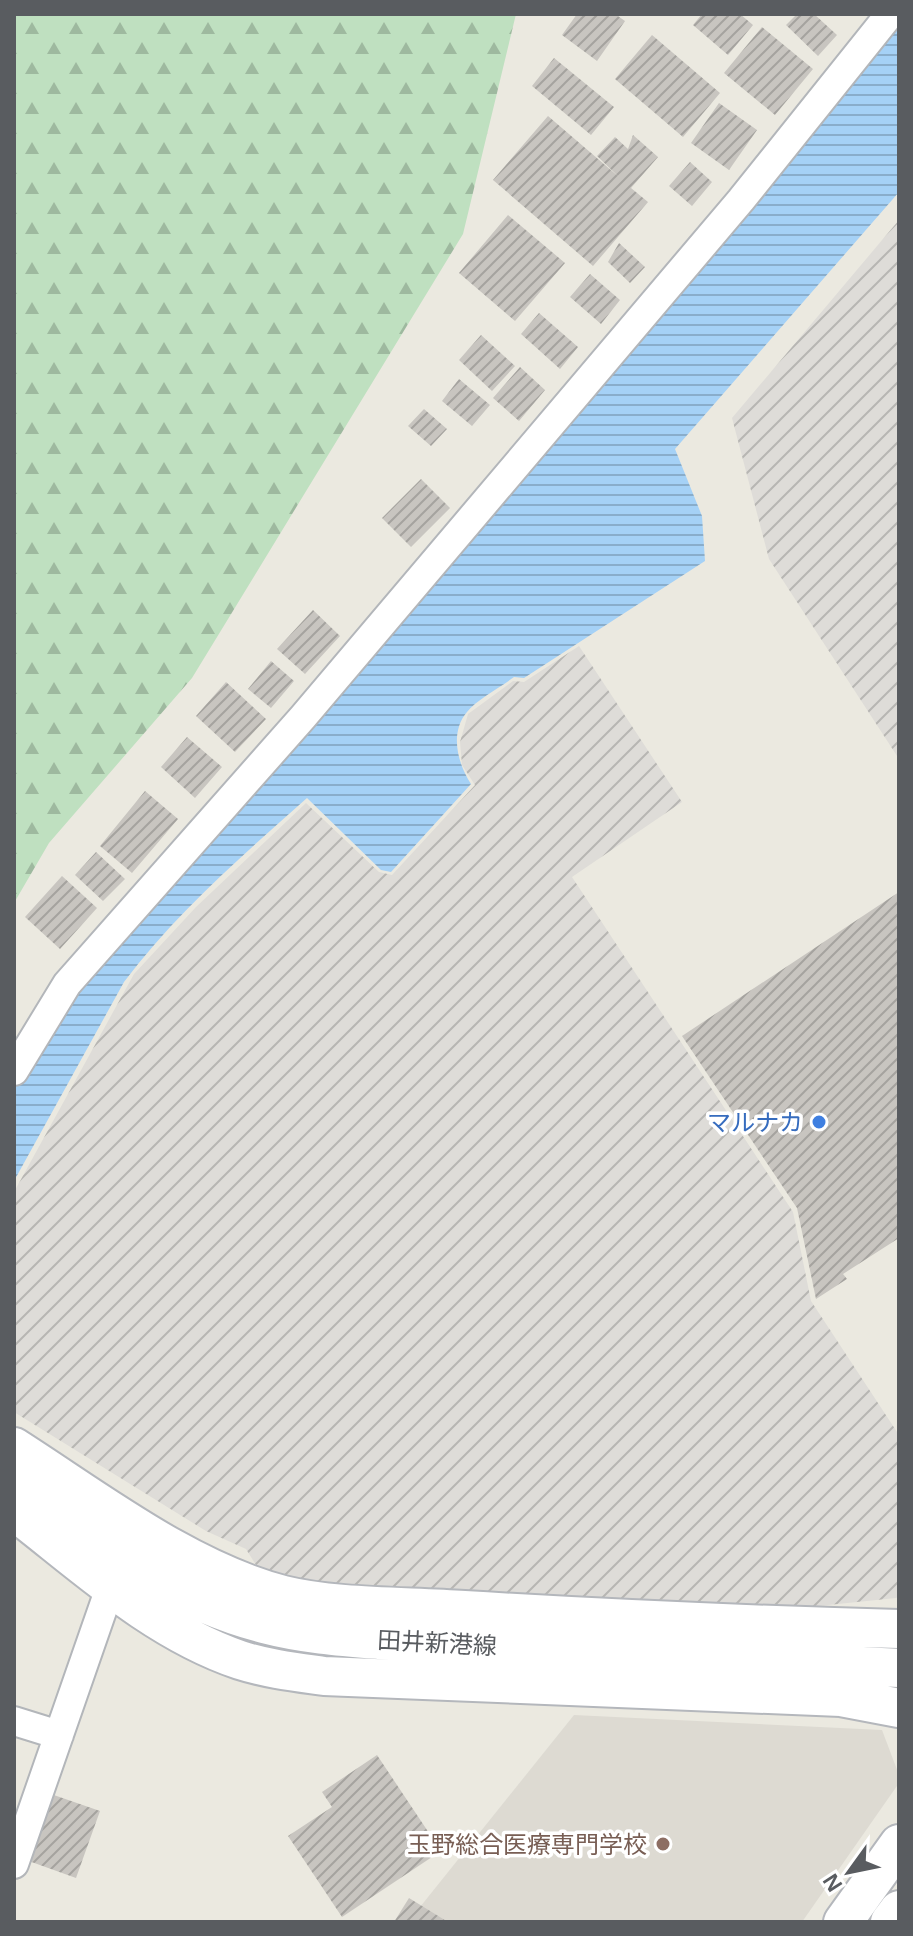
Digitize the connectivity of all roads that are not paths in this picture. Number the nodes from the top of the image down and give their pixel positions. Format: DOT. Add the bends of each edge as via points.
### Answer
graph roads {
  1 [pos="890,14"];
  2 [pos="14,1071"];
  3 [pos="14,1447"];
  4 [pos="14,1483"];
  5 [pos="14,1511"];
  6 [pos="111,1585"];
  7 [pos="899,1629"];
  8 [pos="899,1668"];
  9 [pos="899,1708"];
  10 [pos="14,1721"];
  11 [pos="59,1735"];
  12 [pos="899,1844"];
  13 [pos="14,1864"];
  14 [pos="899,1910"];
  15 [pos="843,1922"];
  16 [pos="890,1922"];
  1 -- 2 [label="street" via="731,212 303,717 67,984"];
  3 -- 7 [label="main road" via="206,1566 284,1595 521,1614"];
  4 -- 8 [label="main road, 田井新港線" via="173,1590 223,1611 307,1633"];
  5 -- 6 [label="main road"];
  6 -- 9 [label="main road" via="163,1624 238,1659 277,1670 841,1697"];
  6 -- 11 [label="street"];
  10 -- 11 [label="street"];
  11 -- 13 [label="street"];
  12 -- 15 [label="main road"];
  14 -- 16 [label="main road"];
}
